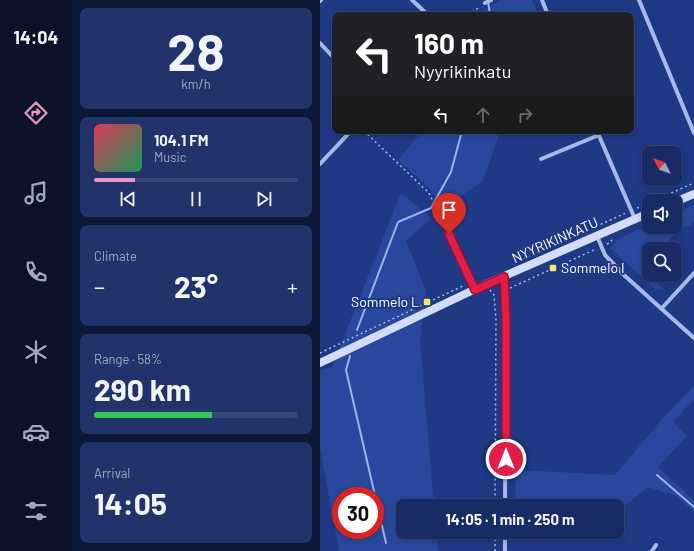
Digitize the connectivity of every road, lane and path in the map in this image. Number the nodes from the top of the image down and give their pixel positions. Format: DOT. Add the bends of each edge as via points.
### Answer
graph roads {
  1 [pos="412,0"];
  2 [pos="491,0"];
  3 [pos="542,0"];
  4 [pos="639,0"];
  5 [pos="485,3"];
  6 [pos="425,12"];
  7 [pos="472,12"];
  8 [pos="547,12"];
  9 [pos="320,43"];
  10 [pos="332,56"];
  11 [pos="694,133"];
  12 [pos="348,134"];
  13 [pos="367,134"];
  14 [pos="596,134"];
  15 [pos="598,134"];
  16 [pos="541,159"];
  17 [pos="320,164"];
  18 [pos="694,183"];
  19 [pos="669,194"];
  20 [pos="694,194"];
  21 [pos="682,199"];
  22 [pos="642,216"];
  23 [pos="635,219"];
  24 [pos="449,234"];
  25 [pos="597,236"];
  26 [pos="601,246"];
  27 [pos="694,273"];
  28 [pos="504,277"];
  29 [pos="486,284"];
  30 [pos="475,290"];
  31 [pos="505,290"];
  32 [pos="494,295"];
  33 [pos="662,308"];
  34 [pos="694,338"];
  35 [pos="320,363"];
  36 [pos="495,499"];
  37 [pos="505,499"];
  38 [pos="495,539"];
  39 [pos="505,539"];
  40 [pos="656,545"];
  41 [pos="495,551"];
  42 [pos="505,551"];
  43 [pos="652,551"];
  1 -- 6 [label="street"];
  2 -- 5 [label="street"];
  3 -- 8 [label="street"];
  4 -- 11 [label="street"];
  5 -- 7 [label="path"];
  9 -- 10 [label="street"];
  12 -- 17 [label="street"];
  13 -- 24 [label="path" via="429,193"];
  14 -- 16 [label="street"];
  15 -- 23 [label="street"];
  18 -- 19 [label="path"];
  20 -- 21 [label="street"];
  22 -- 23 [label="street, NYYRIKINKATU"];
  23 -- 25 [label="street, NYYRIKINKATU"];
  24 -- 30 [label="street"];
  25 -- 26 [label="street"];
  25 -- 28 [label="street, NYYRIKINKATU"];
  26 -- 31 [label="path"];
  26 -- 33 [label="street" via="605,255 625,276"];
  27 -- 33 [label="street"];
  28 -- 29 [label="street, NYYRIKINKATU"];
  28 -- 31 [label="street"];
  29 -- 30 [label="street, NYYRIKINKATU"];
  29 -- 32 [label="path"];
  30 -- 35 [label="street, NYYRIKINKATU"];
  31 -- 32 [label="path"];
  31 -- 37 [label="street"];
  32 -- 36 [label="path"];
  33 -- 34 [label="street"];
  38 -- 41 [label="path"];
  39 -- 42 [label="street"];
  40 -- 43 [label="street"];
}
